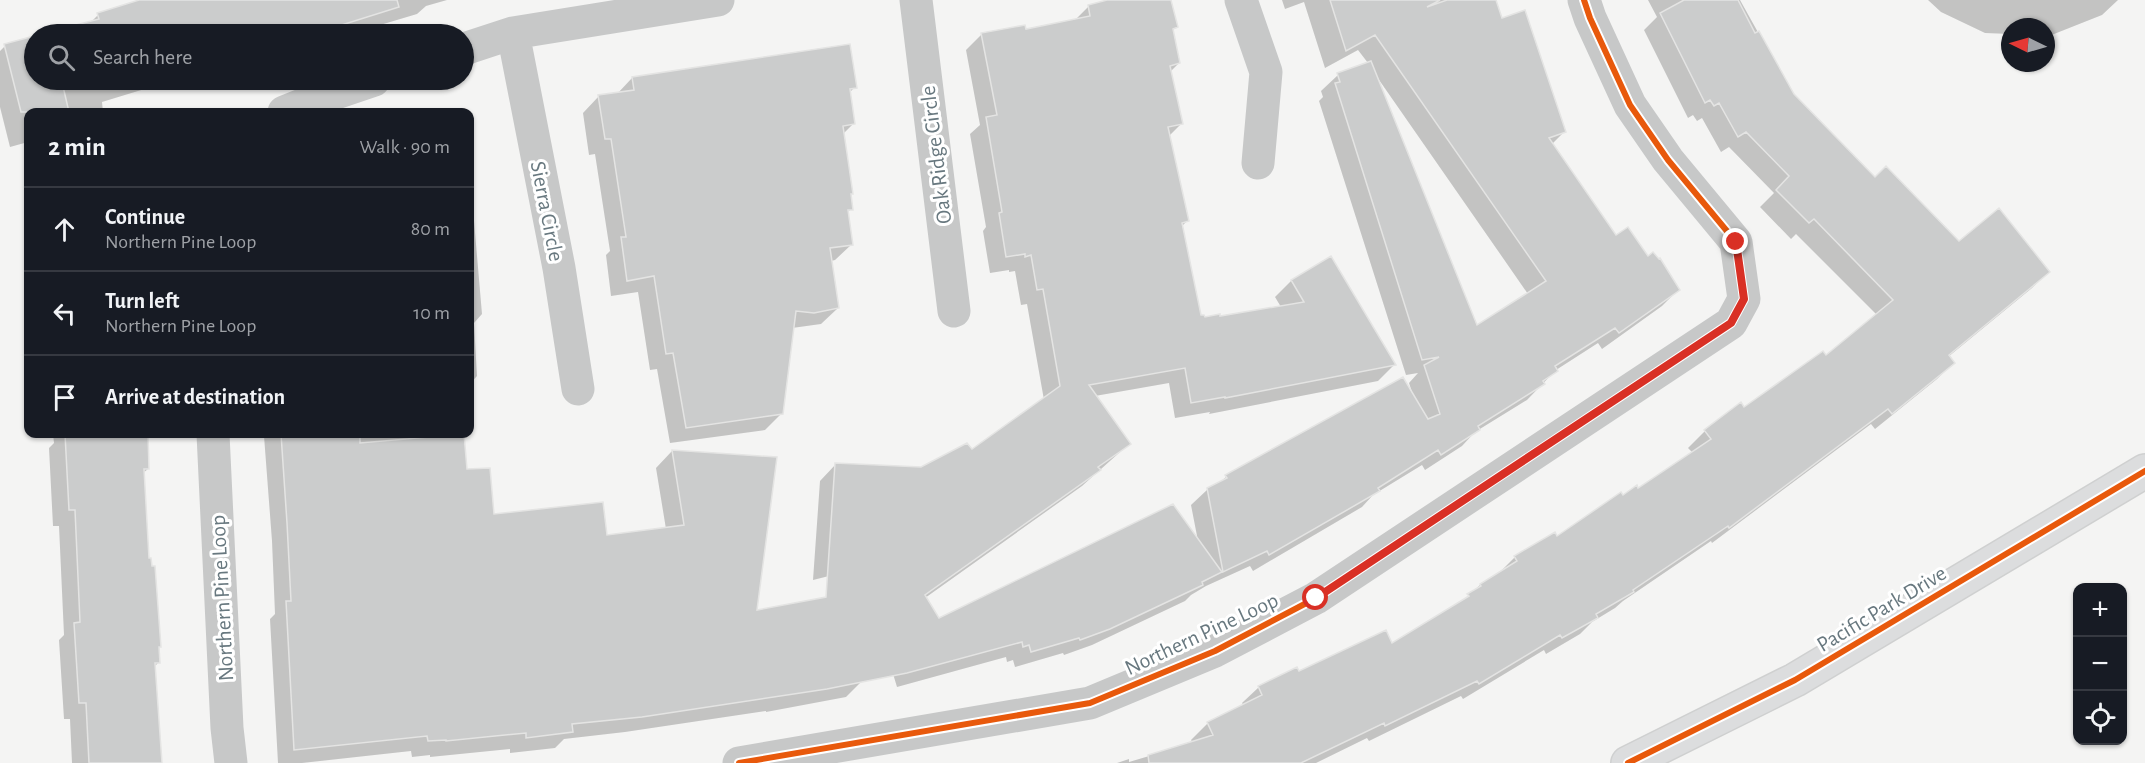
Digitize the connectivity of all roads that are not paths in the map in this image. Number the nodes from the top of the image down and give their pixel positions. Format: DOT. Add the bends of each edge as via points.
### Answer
graph roads {
  1 [pos="718,0"];
  2 [pos="916,0"];
  3 [pos="1241,0"];
  4 [pos="1584,0"];
  5 [pos="513,33"];
  6 [pos="474,46"];
  7 [pos="344,90"];
  8 [pos="294,108"];
  9 [pos="1258,163"];
  10 [pos="954,311"];
  11 [pos="578,389"];
  12 [pos="213,438"];
  13 [pos="2145,471"];
  14 [pos="231,763"];
  15 [pos="739,763"];
  16 [pos="1628,763"];
  1 -- 5 [label="street"];
  2 -- 10 [label="street, Oak Ridge Circle"];
  3 -- 9 [label="street" via="1266,72"];
  4 -- 15 [label="street, Northern Pine Loop" via="1630,105 1668,160 1736,242 1744,299 1731,323 1316,598 1215,651 1090,703"];
  5 -- 6 [label="street"];
  5 -- 11 [label="street, Sierra Circle" via="559,268"];
  7 -- 8 [label="street"];
  12 -- 14 [label="street, Northern Pine Loop"];
  13 -- 16 [label="main road, Pacific Park Drive" via="1795,680"];
}
